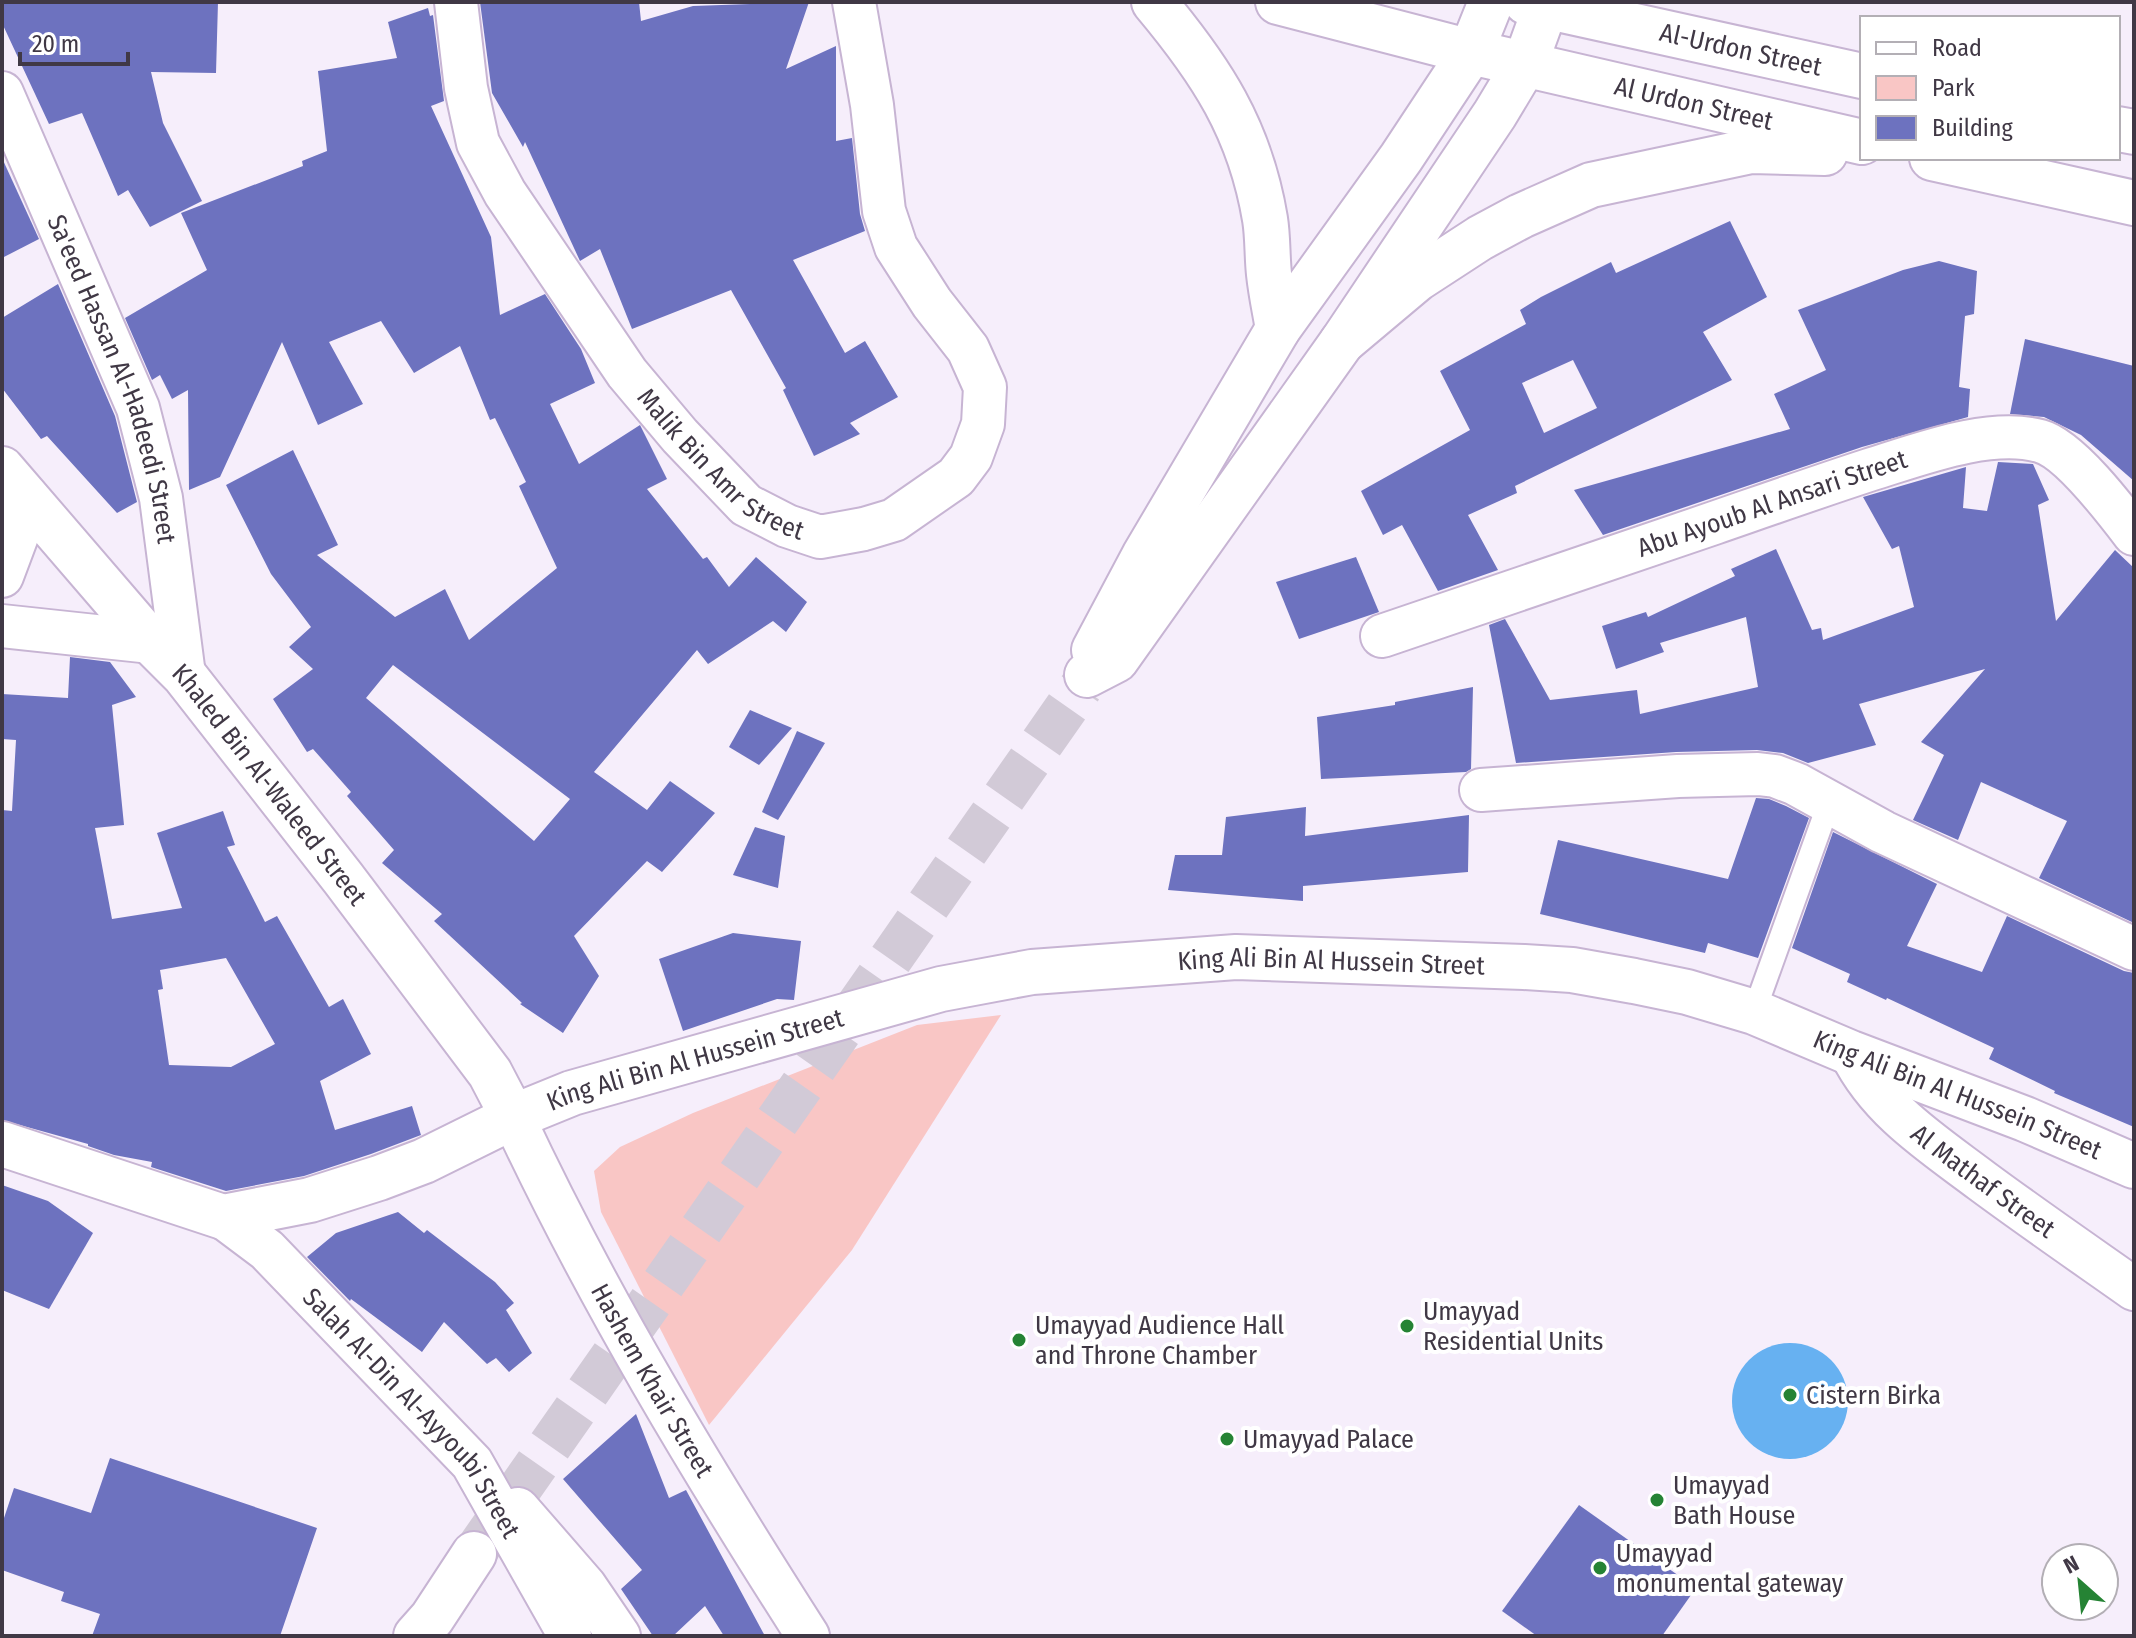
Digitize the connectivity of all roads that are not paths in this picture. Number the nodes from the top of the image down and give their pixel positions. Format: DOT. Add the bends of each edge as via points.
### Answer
graph roads {
  1 [pos="456,2"];
  2 [pos="854,2"];
  3 [pos="1154,2"];
  4 [pos="1278,2"];
  5 [pos="1491,2"];
  6 [pos="1539,3"];
  7 [pos="1471,52"];
  8 [pos="1525,64"];
  9 [pos="1860,76"];
  10 [pos="2,93"];
  11 [pos="1860,142"];
  12 [pos="1860,154"];
  13 [pos="1941,160"];
  14 [pos="2134,203"];
  15 [pos="1278,329"];
  16 [pos="1342,342"];
  17 [pos="14,483"];
  18 [pos="2134,534"];
  19 [pos="2,576"];
  20 [pos="2,626"];
  21 [pos="1382,636"];
  22 [pos="151,642"];
  23 [pos="184,675"];
  24 [pos="1481,790"];
  25 [pos="1829,803"];
  26 [pos="2134,949"];
  27 [pos="1754,1012"];
  28 [pos="1851,1053"];
  29 [pos="513,1117"];
  30 [pos="2,1144"];
  31 [pos="2134,1166"];
  32 [pos="223,1217"];
  33 [pos="2134,1289"];
  34 [pos="472,1463"];
  35 [pos="474,1554"];
  36 [pos="416,1636"];
  37 [pos="570,1636"];
  38 [pos="619,1636"];
  39 [pos="808,1636"];
  1 -- 2 [label="street, Malik Bin Amr Street" via="478,143 505,193 627,373 746,505 820,537 894,520 956,477 971,457 983,424 985,387 968,349 896,247 884,211"];
  3 -- 15 [label="main road" via="1208,70 1254,167"];
  4 -- 7 [label="main road"];
  5 -- 7 [label="main road"];
  6 -- 8 [label="main road"];
  6 -- 9 [label="main road, Al-Urdon Street"];
  7 -- 8 [label="main road"];
  7 -- 15 [label="main road"];
  8 -- 11 [label="main road, Al Urdon Street"];
  8 -- 16 [label="main road"];
  10 -- 23 [label="street, Sa'eed Hassan Al-Hadeedi Street" via="138,408 161,498"];
  12 -- 16 [label="main road" via="1751,151 1591,185 1480,238 1417,279"];
  13 -- 14 [label="main road"];
  15 -- 16 [label="main road" via="1144,556 1094,649 1084,681 1116,660"];
  17 -- 19 [label="street" via="20,528"];
  17 -- 22 [label="main road, Khaled Bin Al-Waleed Street"];
  18 -- 21 [label="street, Abu Ayoub Al Ansari Street" via="2053,446 2023,438 1980,441 1843,479"];
  20 -- 22 [label="street"];
  22 -- 23 [label="main road, Khaled Bin Al-Waleed Street"];
  23 -- 29 [label="main road, Khaled Bin Al-Waleed Street" via="481,1061"];
  24 -- 25 [label="street" via="1758,774 1787,780"];
  25 -- 26 [label="street"];
  25 -- 27 [label="lane"];
  27 -- 28 [label="main road, King Ali Bin Al Hussein Street"];
  27 -- 29 [label="main road, King Ali Bin Al Hussein Street" via="1660,987 1572,970 1524,967 1236,957 1032,972 857,1012 572,1093"];
  28 -- 31 [label="main road, King Ali Bin Al Hussein Street"];
  28 -- 33 [label="street, Al Mathaf Street" via="1870,1088 1895,1114"];
  29 -- 32 [label="main road, Salah Al-Din Al-Ayyoubi Street" via="379,1178 310,1200"];
  29 -- 39 [label="street, Hashem Khair Street" via="614,1314"];
  30 -- 32 [label="main road, Salah Al-Din Al-Ayyoubi Street"];
  32 -- 34 [label="street, Salah Al-Din Al-Ayyoubi Street" via="267,1250"];
  34 -- 37 [label="street, Salah Al-Din Al-Ayyoubi Street"];
  34 -- 38 [label="street" via="585,1586"];
  35 -- 36 [label="main road"];
}
